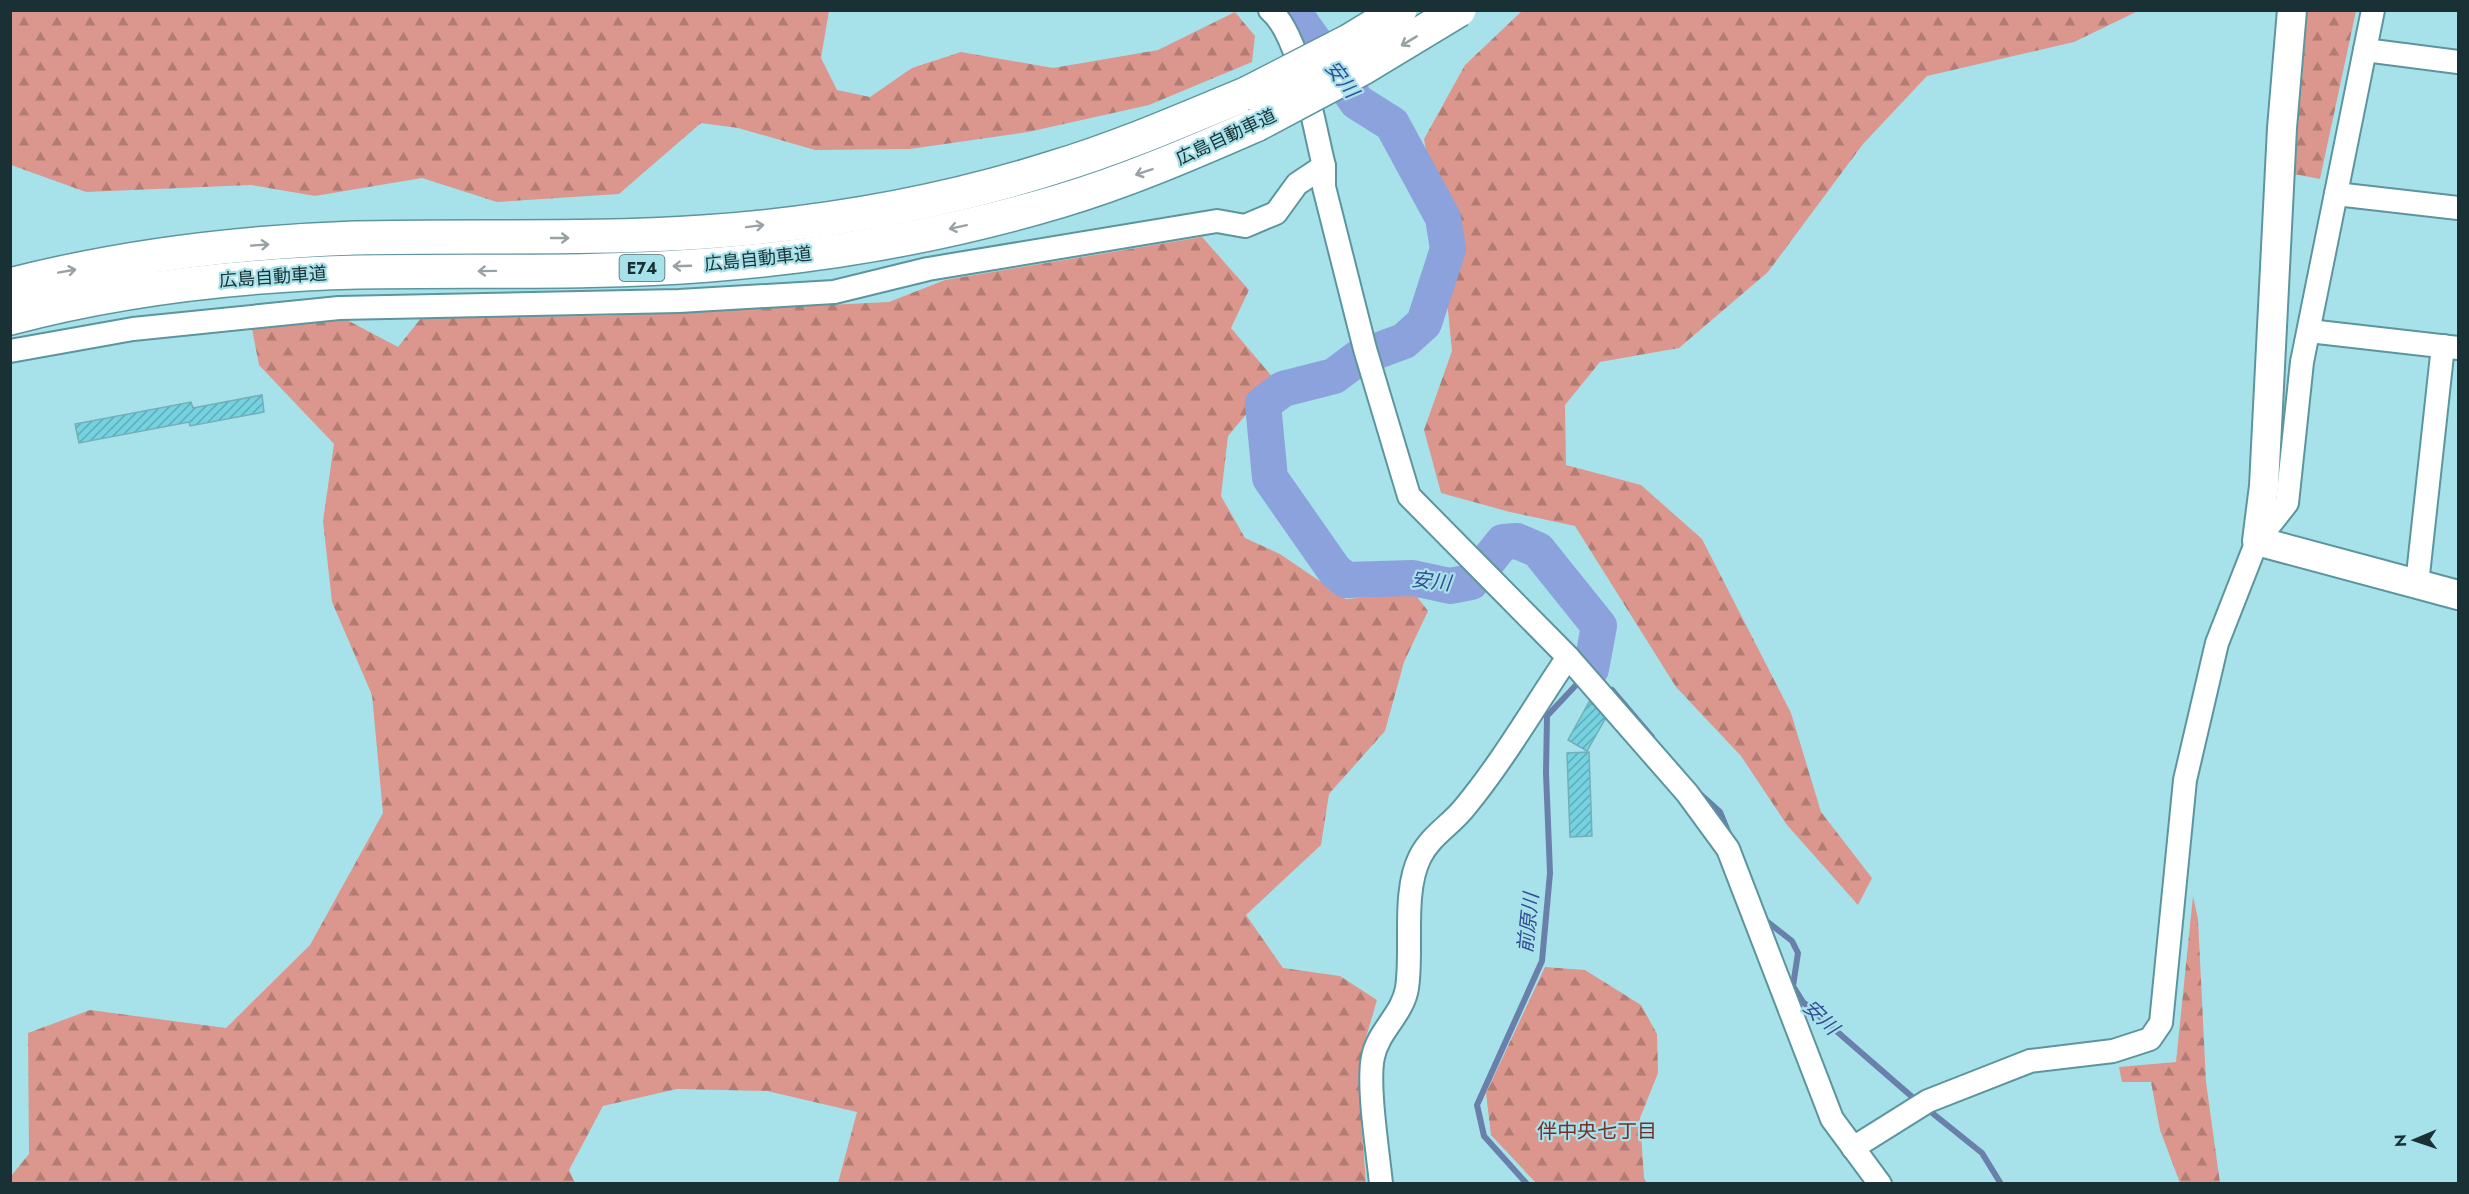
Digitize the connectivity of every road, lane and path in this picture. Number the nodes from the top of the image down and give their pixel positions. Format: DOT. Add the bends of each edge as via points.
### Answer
graph roads {
  1 [pos="1270,10"];
  2 [pos="1400,10"];
  3 [pos="1459,10"];
  4 [pos="2292,10"];
  5 [pos="2373,10"];
  6 [pos="2364,50"];
  7 [pos="2458,62"];
  8 [pos="1324,166"];
  9 [pos="2336,194"];
  10 [pos="2458,208"];
  11 [pos="10,285"];
  12 [pos="10,318"];
  13 [pos="2309,331"];
  14 [pos="2451,347"];
  15 [pos="10,351"];
  16 [pos="2257,541"];
  17 [pos="2417,584"];
  18 [pos="2458,595"];
  19 [pos="1568,657"];
  20 [pos="1853,1148"];
  21 [pos="1381,1184"];
  22 [pos="1880,1184"];
  1 -- 8 [label="street" via="1291,39"];
  11 -- 2 [label="highway, 広島自動車道 / E74, one-way, bridge" via="203,249 354,238 572,238 706,232 831,217 952,195 1052,168 1150,135 1248,93"];
  3 -- 12 [label="highway, 広島自動車道 / E74, one-way, bridge" via="1363,68 1256,125 1161,166 1061,201 960,227 838,251 709,265 354,272 206,281 64,304"];
  4 -- 16 [label="street" via="2282,128 2264,486"];
  5 -- 6 [label="street"];
  6 -- 7 [label="street"];
  6 -- 9 [label="street"];
  8 -- 15 [label="street" via="1298,184 1276,213 1245,226 1217,221 928,269 834,292 679,301 339,308 133,329"];
  8 -- 19 [label="street" via="1324,187 1367,354 1409,496"];
  9 -- 10 [label="street"];
  9 -- 13 [label="street"];
  13 -- 14 [label="street"];
  13 -- 16 [label="street" via="2302,362 2287,503"];
  14 -- 17 [label="street"];
  16 -- 17 [label="street"];
  16 -- 20 [label="street" via="2217,643 2185,780 2161,1023 2150,1039 2113,1051 2030,1061 1922,1105"];
  17 -- 18 [label="street"];
  19 -- 20 [label="street" via="1687,793 1728,849 1832,1119"];
  19 -- 21 [label="street" via="1488,777 1419,858 1412,884 1406,990 1400,1007 1381,1034 1373,1058"];
  20 -- 22 [label="street"];
}
